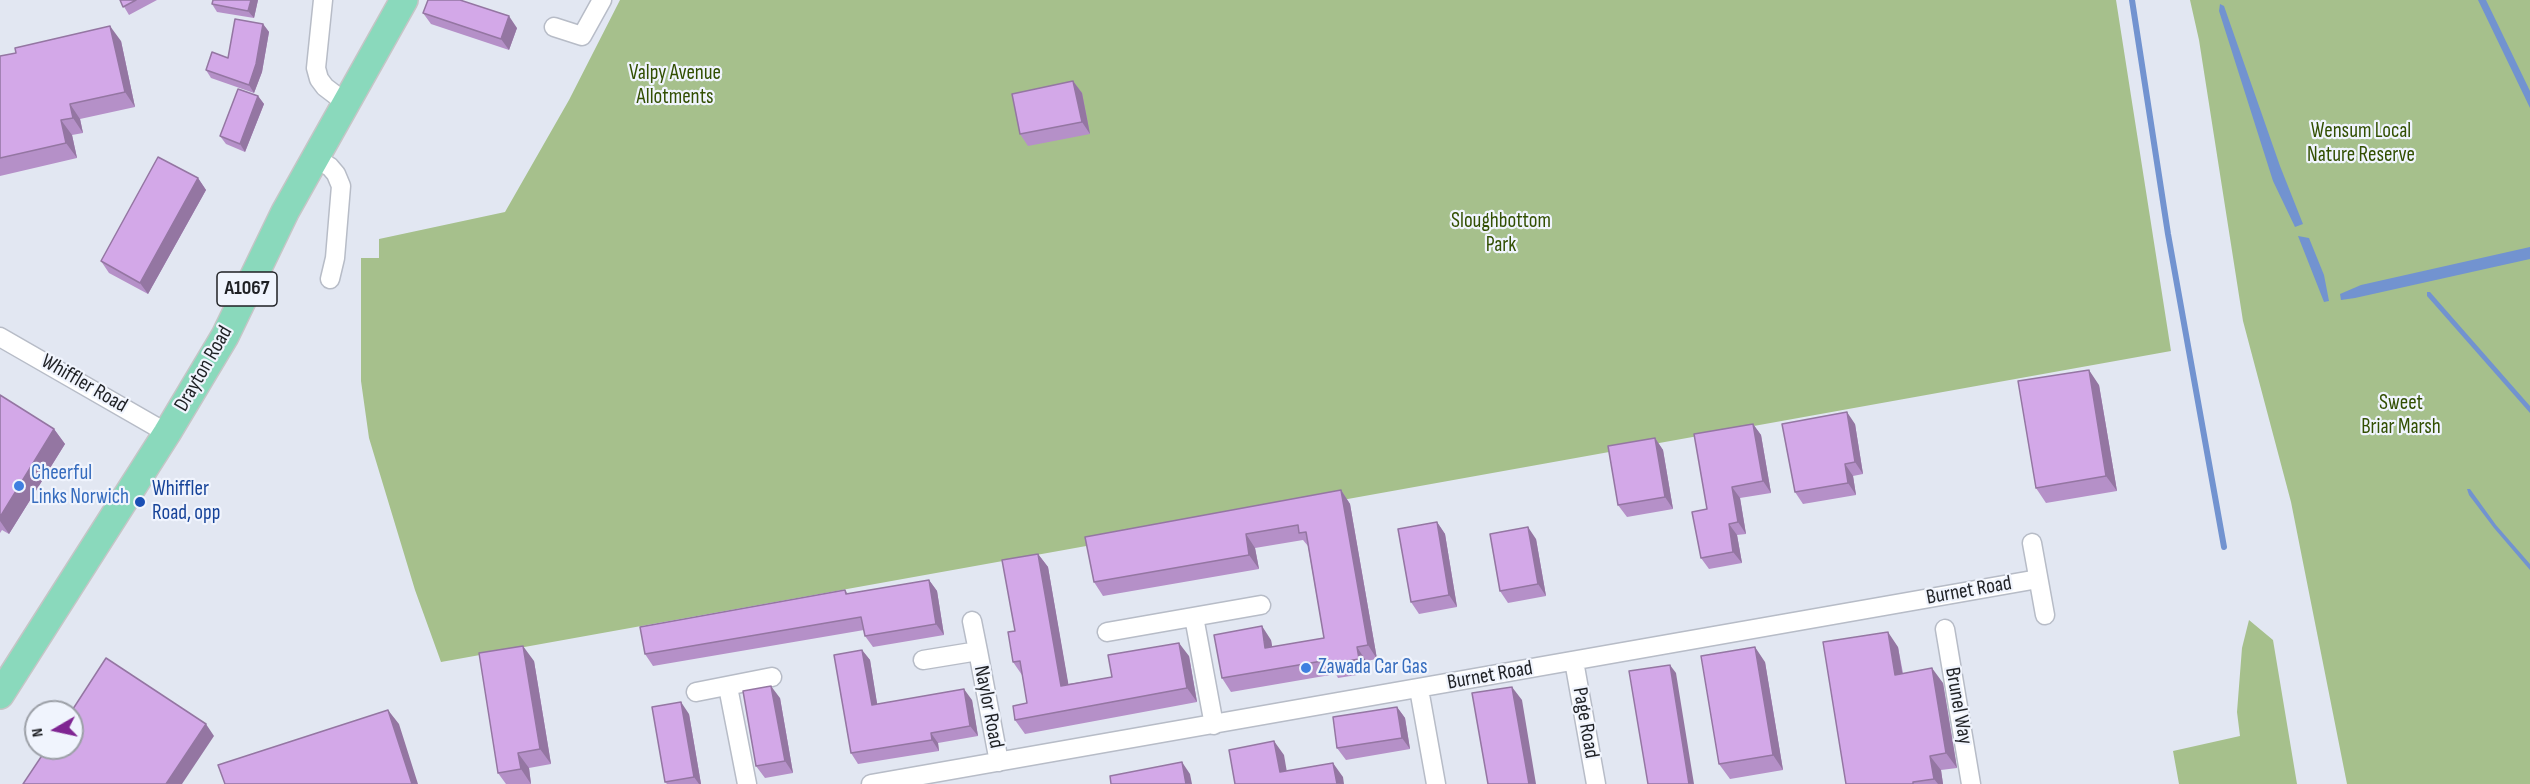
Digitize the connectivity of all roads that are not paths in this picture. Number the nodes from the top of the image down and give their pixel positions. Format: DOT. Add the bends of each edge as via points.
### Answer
graph roads {
  1 [pos="323,0"];
  2 [pos="404,0"];
  3 [pos="602,0"];
  4 [pos="554,27"];
  5 [pos="346,103"];
  6 [pos="314,157"];
  7 [pos="330,279"];
  8 [pos="0,337"];
  9 [pos="167,433"];
  10 [pos="2032,543"];
  11 [pos="2038,579"];
  12 [pos="1261,605"];
  13 [pos="2045,615"];
  14 [pos="1194,616"];
  15 [pos="972,621"];
  16 [pos="1945,629"];
  17 [pos="1107,632"];
  18 [pos="978,651"];
  19 [pos="923,660"];
  20 [pos="1574,661"];
  21 [pos="772,678"];
  22 [pos="728,687"];
  23 [pos="1419,689"];
  24 [pos="696,692"];
  25 [pos="0,695"];
  26 [pos="1214,725"];
  27 [pos="999,762"];
  28 [pos="747,784"];
  29 [pos="871,784"];
  30 [pos="1436,784"];
  31 [pos="1596,784"];
  32 [pos="1971,784"];
  1 -- 5 [label="street" via="316,68 325,87"];
  2 -- 5 [label="main road, Drayton Road / A1067"];
  3 -- 4 [label="street" via="582,36"];
  5 -- 6 [label="main road, Drayton Road / A1067"];
  6 -- 7 [label="street" via="330,167 341,186"];
  6 -- 9 [label="main road, Drayton Road / A1067" via="225,336"];
  8 -- 9 [label="street, Whiffler Road"];
  9 -- 25 [label="main road, Drayton Road / A1067"];
  10 -- 11 [label="street, Burnet Road"];
  11 -- 13 [label="street, Burnet Road"];
  11 -- 20 [label="street, Burnet Road"];
  12 -- 14 [label="street"];
  14 -- 17 [label="street"];
  14 -- 26 [label="street"];
  15 -- 18 [label="street, Naylor Road"];
  16 -- 32 [label="street, Brunel Way"];
  18 -- 19 [label="street, Naylor Road"];
  18 -- 27 [label="street, Naylor Road"];
  20 -- 23 [label="street, Burnet Road"];
  20 -- 31 [label="street, Page Road"];
  21 -- 22 [label="street"];
  22 -- 24 [label="street"];
  22 -- 28 [label="street"];
  23 -- 26 [label="street, Burnet Road"];
  23 -- 30 [label="street"];
  26 -- 27 [label="street, Burnet Road"];
  27 -- 29 [label="street, Burnet Road"];
}
